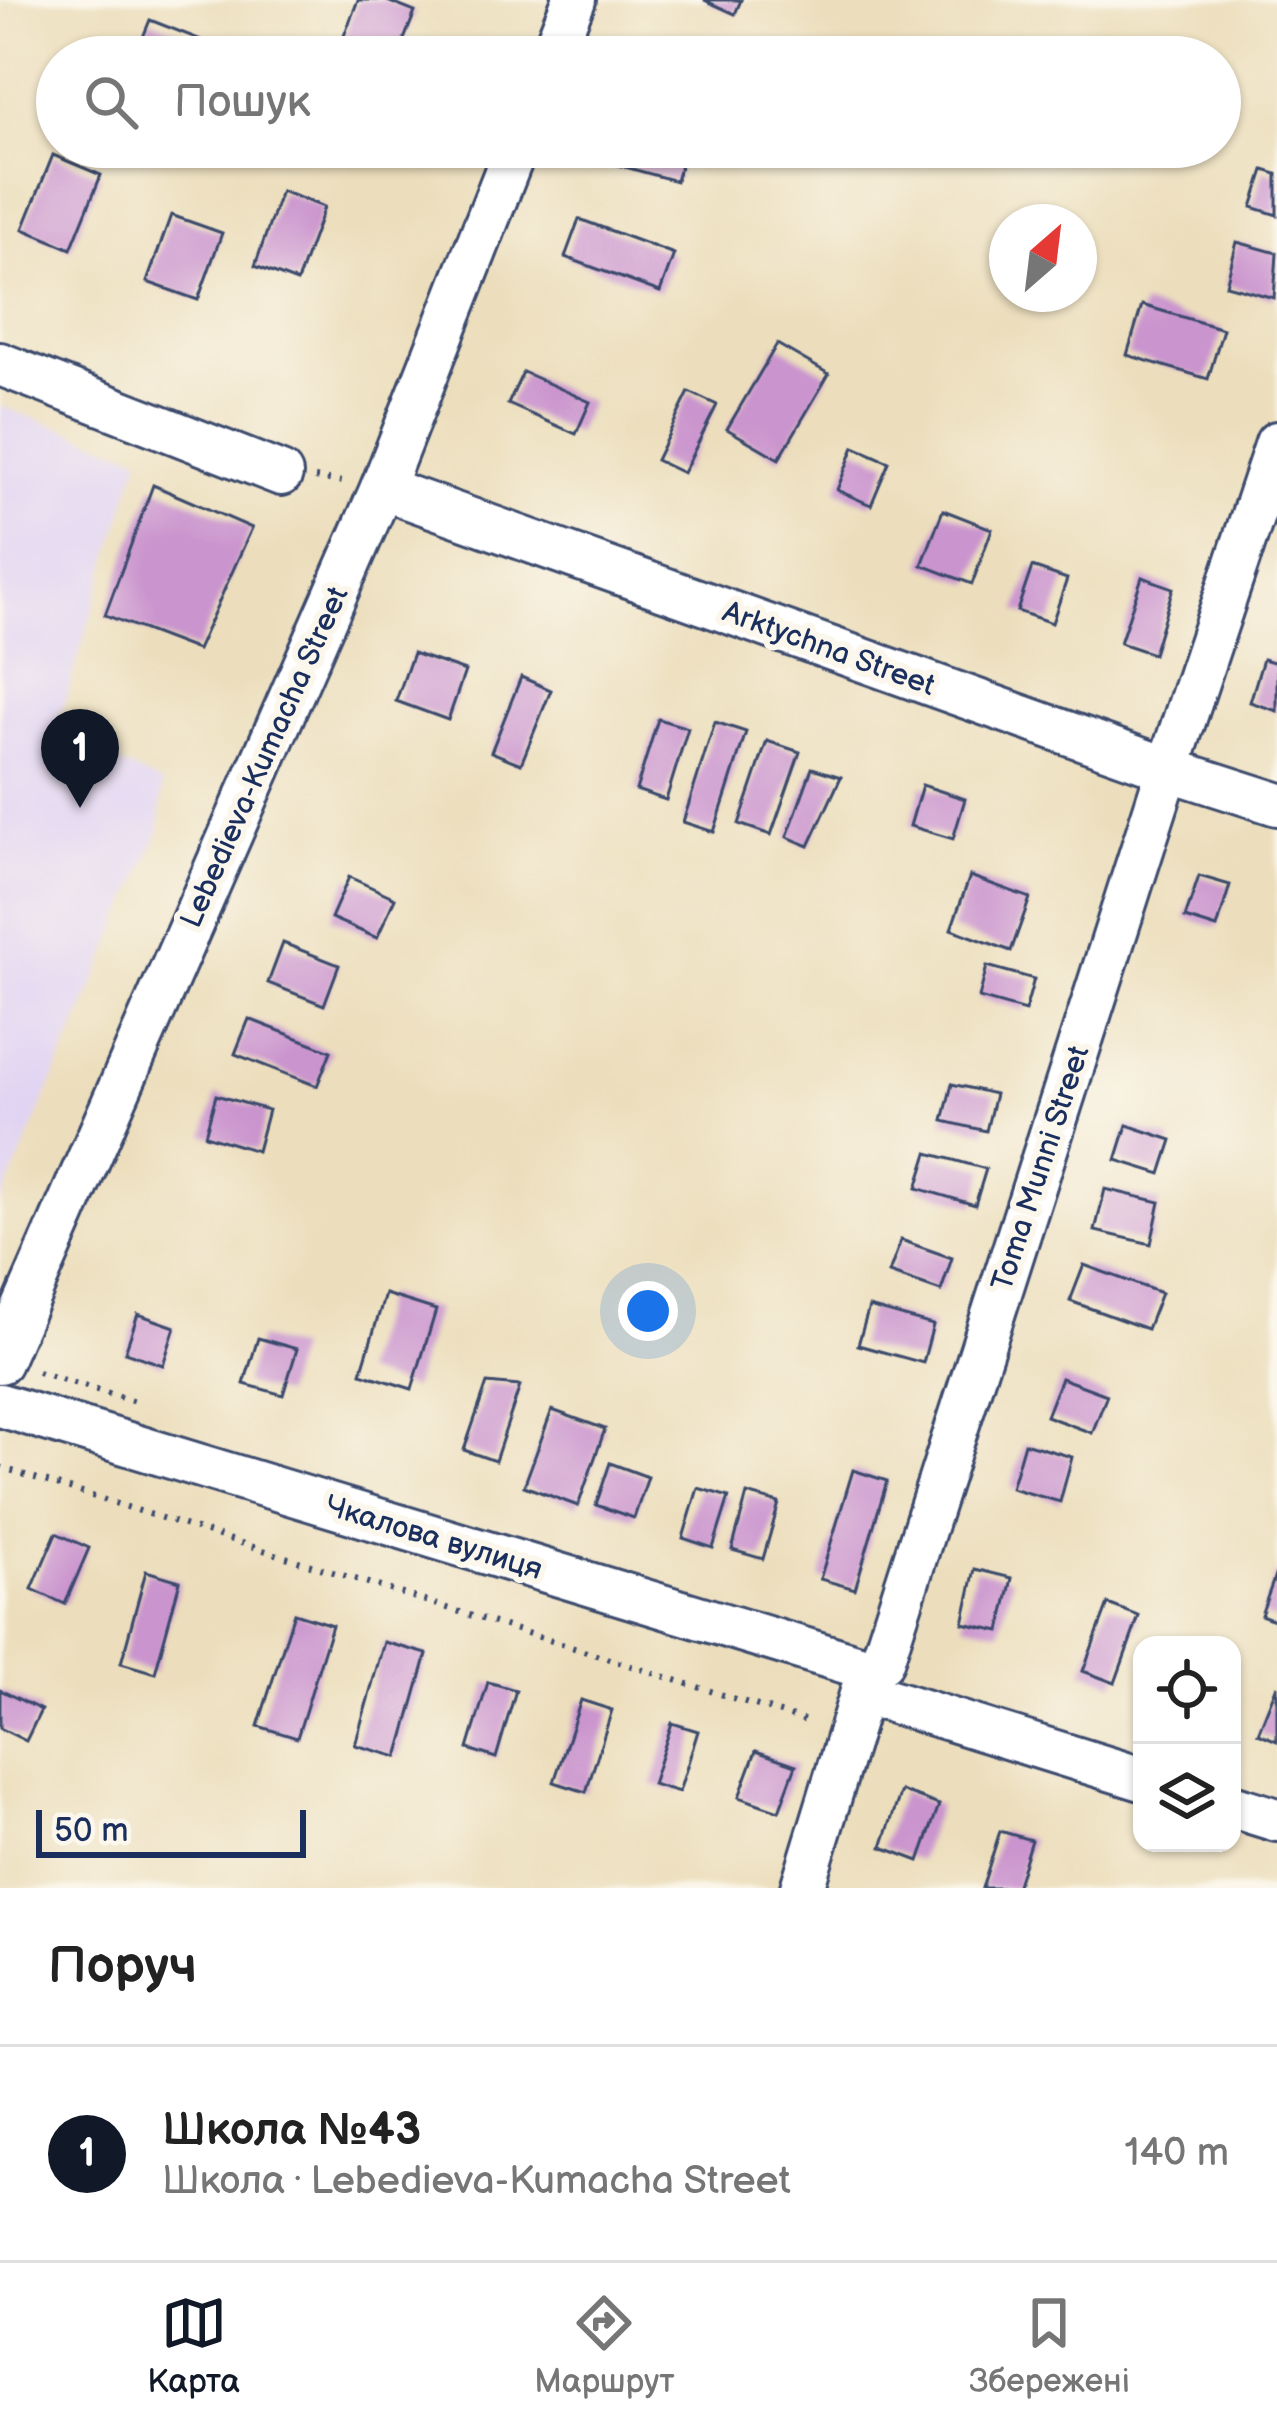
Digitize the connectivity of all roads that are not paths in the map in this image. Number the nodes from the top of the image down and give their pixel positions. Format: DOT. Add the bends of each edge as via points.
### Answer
graph roads {
  1 [pos="574,0"];
  2 [pos="559,36"];
  3 [pos="508,168"];
  4 [pos="0,364"];
  5 [pos="1277,442"];
  6 [pos="281,474"];
  7 [pos="382,488"];
  8 [pos="1168,769"];
  9 [pos="1277,804"];
  10 [pos="0,1361"];
  11 [pos="0,1405"];
  12 [pos="866,1680"];
  13 [pos="1133,1776"];
  14 [pos="1241,1809"];
  15 [pos="1277,1820"];
  16 [pos="802,1888"];
  1 -- 2 [label="street"];
  3 -- 7 [label="street, Lebedieva-Kumacha Street"];
  4 -- 6 [label="street"];
  5 -- 8 [label="street, Toma Munni Street"];
  7 -- 8 [label="street, Arktychna Street"];
  7 -- 10 [label="street, Lebedieva-Kumacha Street"];
  8 -- 9 [label="street, Arktychna Street"];
  8 -- 12 [label="street, Toma Munni Street" via="883,1661"];
  11 -- 12 [label="street, Чкалова вулиця"];
  12 -- 13 [label="street, Чкалова вулиця"];
  12 -- 16 [label="street, Toma Munni Street"];
  14 -- 15 [label="street"];
}
